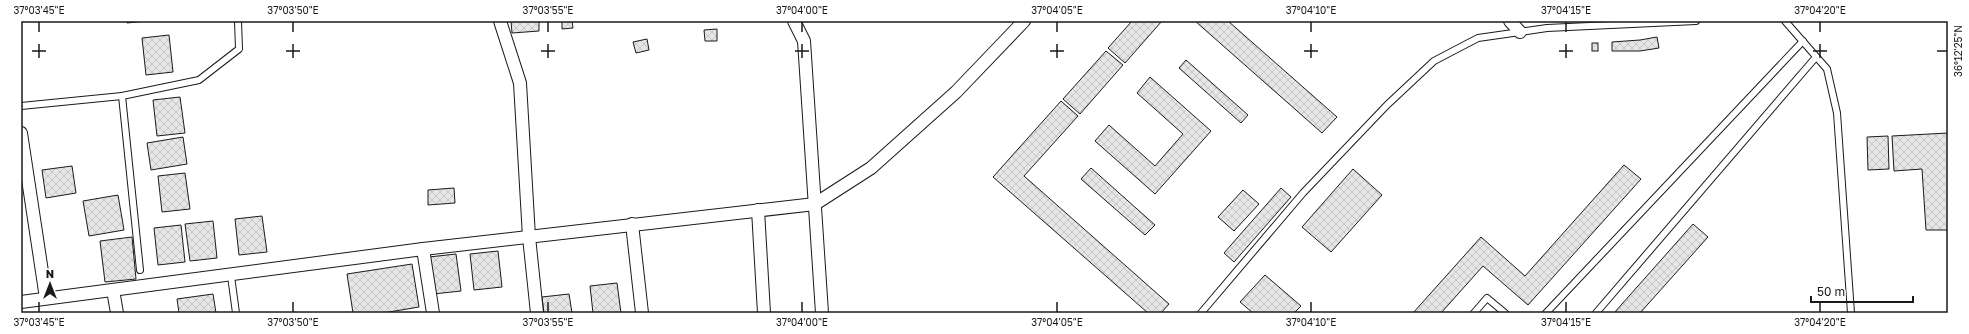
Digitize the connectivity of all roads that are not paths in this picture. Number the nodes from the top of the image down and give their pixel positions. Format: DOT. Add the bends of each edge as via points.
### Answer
graph roads {
  1 [pos="238,21"];
  2 [pos="500,21"];
  3 [pos="794,21"];
  4 [pos="1024,21"];
  5 [pos="1510,21"];
  6 [pos="1696,21"];
  7 [pos="1785,21"];
  8 [pos="1520,32"];
  9 [pos="1802,42"];
  10 [pos="1816,57"];
  11 [pos="122,96"];
  12 [pos="21,106"];
  13 [pos="21,133"];
  14 [pos="815,204"];
  15 [pos="758,210"];
  16 [pos="632,224"];
  17 [pos="529,237"];
  18 [pos="424,249"];
  19 [pos="140,270"];
  20 [pos="231,276"];
  21 [pos="113,290"];
  22 [pos="46,298"];
  23 [pos="21,302"];
  24 [pos="117,313"];
  25 [pos="236,313"];
  26 [pos="433,313"];
  27 [pos="537,313"];
  28 [pos="642,313"];
  29 [pos="764,313"];
  30 [pos="822,313"];
  31 [pos="1201,313"];
  32 [pos="1474,313"];
  33 [pos="1505,313"];
  34 [pos="1546,313"];
  35 [pos="1596,313"];
  36 [pos="1851,313"];
  1 -- 11 [label="lane" via="239,49 199,80"];
  2 -- 17 [label="street" via="520,83"];
  3 -- 14 [label="street" via="804,41"];
  4 -- 14 [label="street" via="956,92 871,168"];
  5 -- 8 [label="street"];
  6 -- 8 [label="lane" via="1547,28"];
  7 -- 9 [label="lane"];
  8 -- 31 [label="lane" via="1478,38 1434,61 1387,105 1303,193"];
  9 -- 10 [label="lane"];
  9 -- 34 [label="lane"];
  10 -- 35 [label="lane"];
  10 -- 36 [label="lane" via="1827,69 1837,113"];
  11 -- 12 [label="lane"];
  11 -- 19 [label="lane"];
  13 -- 22 [label="street"];
  14 -- 15 [label="street"];
  14 -- 30 [label="street"];
  15 -- 16 [label="street"];
  15 -- 29 [label="street"];
  16 -- 17 [label="street"];
  16 -- 28 [label="street"];
  17 -- 18 [label="street"];
  17 -- 27 [label="street"];
  18 -- 20 [label="street"];
  18 -- 26 [label="street"];
  20 -- 21 [label="street"];
  20 -- 25 [label="lane"];
  21 -- 22 [label="street"];
  21 -- 24 [label="street"];
  22 -- 23 [label="street"];
  32 -- 33 [label="lane" via="1487,298"];
}
